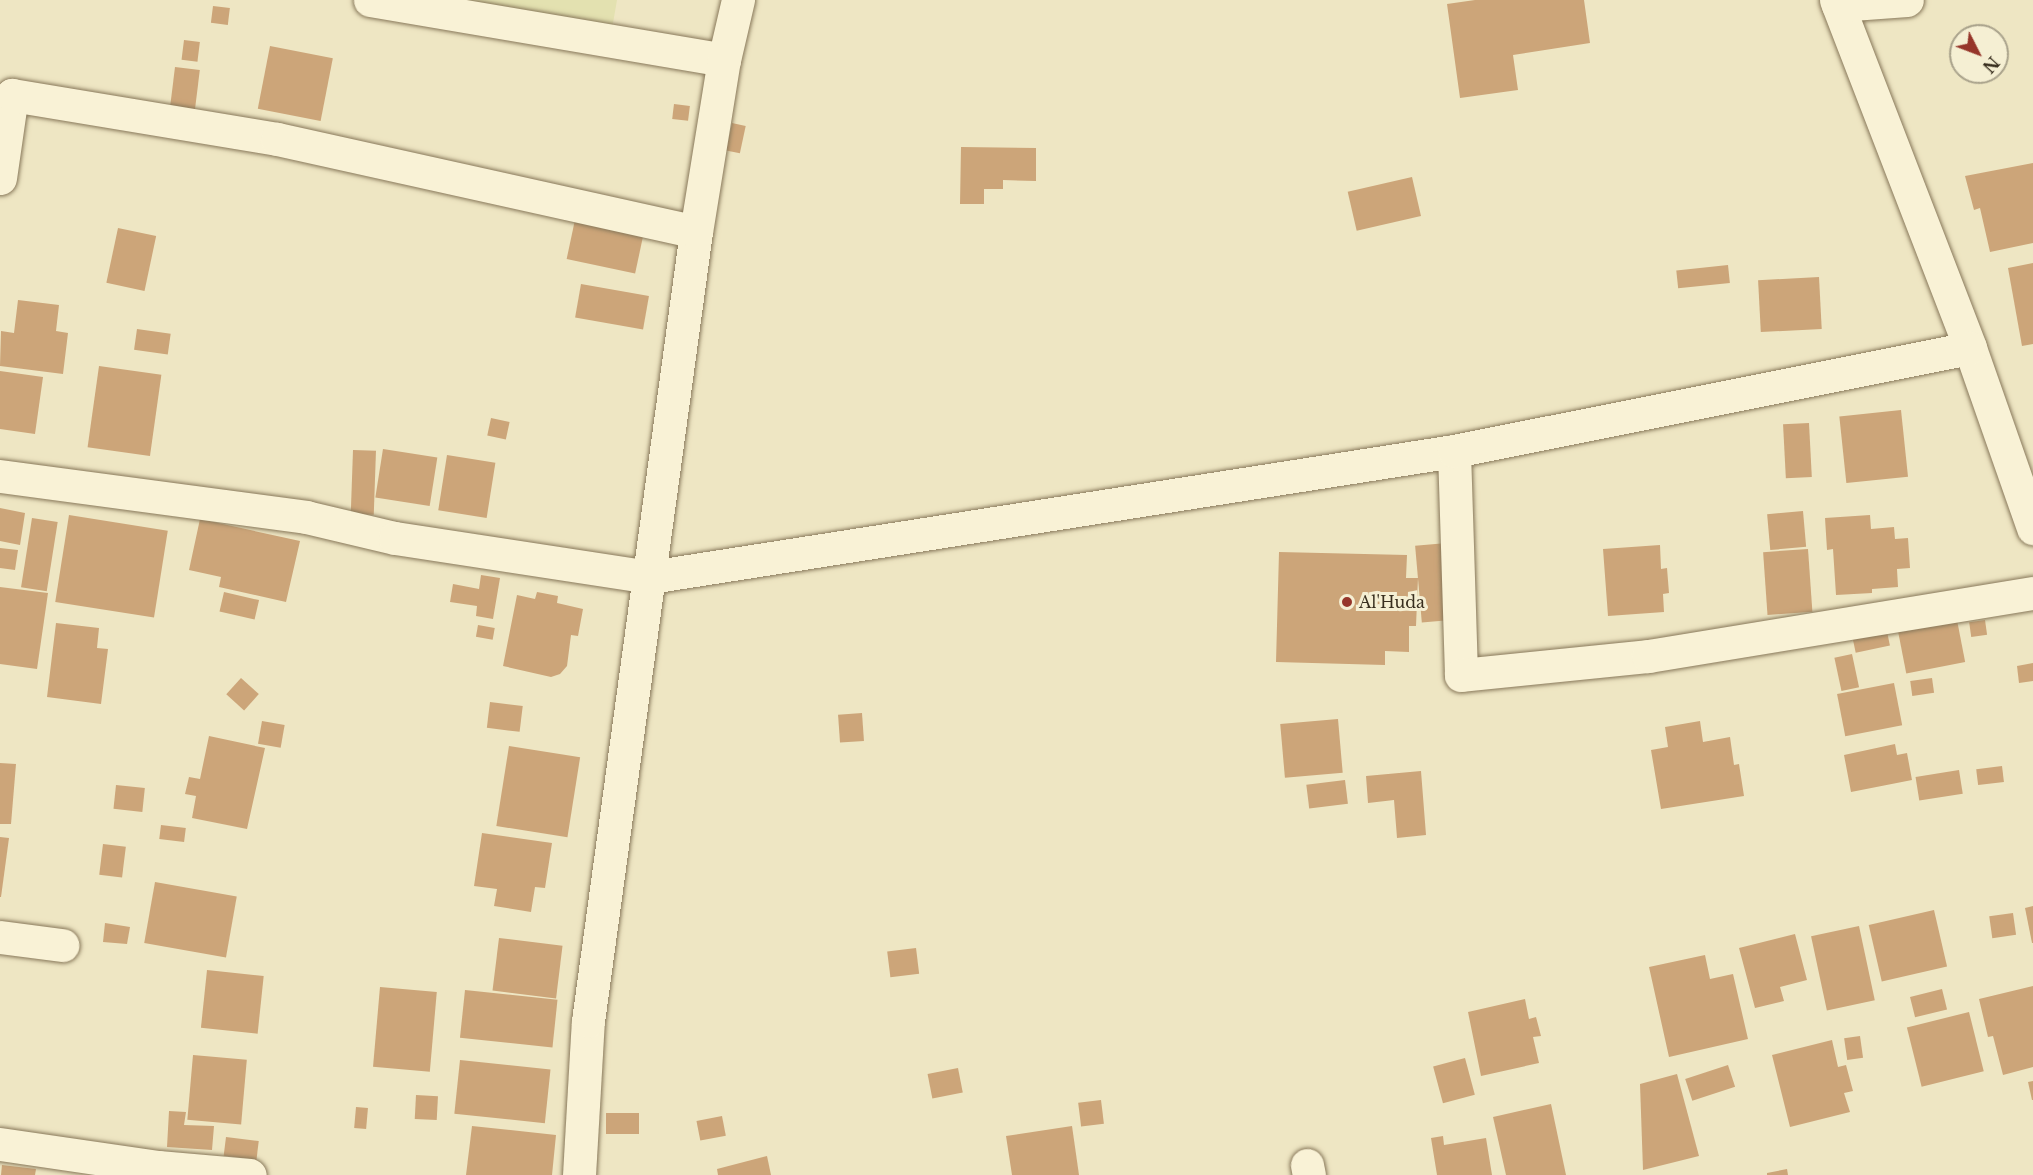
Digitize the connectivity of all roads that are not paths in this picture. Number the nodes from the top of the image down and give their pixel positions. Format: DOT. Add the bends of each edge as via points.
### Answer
graph roads {
  1 [pos="370,0"];
  2 [pos="738,0"];
  3 [pos="1907,0"];
  4 [pos="1837,2"];
  5 [pos="724,60"];
  6 [pos="0,178"];
  7 [pos="696,232"];
  8 [pos="1970,348"];
  9 [pos="1454,451"];
  10 [pos="0,476"];
  11 [pos="2033,528"];
  12 [pos="650,577"];
  13 [pos="2033,593"];
  14 [pos="0,937"];
  15 [pos="62,945"];
  16 [pos="0,1144"];
  17 [pos="250,1175"];
  18 [pos="579,1175"];
  1 -- 5 [label="street"];
  2 -- 5 [label="street"];
  3 -- 4 [label="street"];
  4 -- 8 [label="street"];
  5 -- 7 [label="street"];
  6 -- 7 [label="street" via="12,95 277,139"];
  7 -- 12 [label="street"];
  8 -- 9 [label="street"];
  8 -- 11 [label="street"];
  9 -- 12 [label="street"];
  9 -- 13 [label="street" via="1461,675 1648,656"];
  10 -- 12 [label="street" via="306,517 395,538"];
  12 -- 18 [label="street" via="588,1021"];
  14 -- 15 [label="street"];
  16 -- 17 [label="street" via="158,1167"];
}
